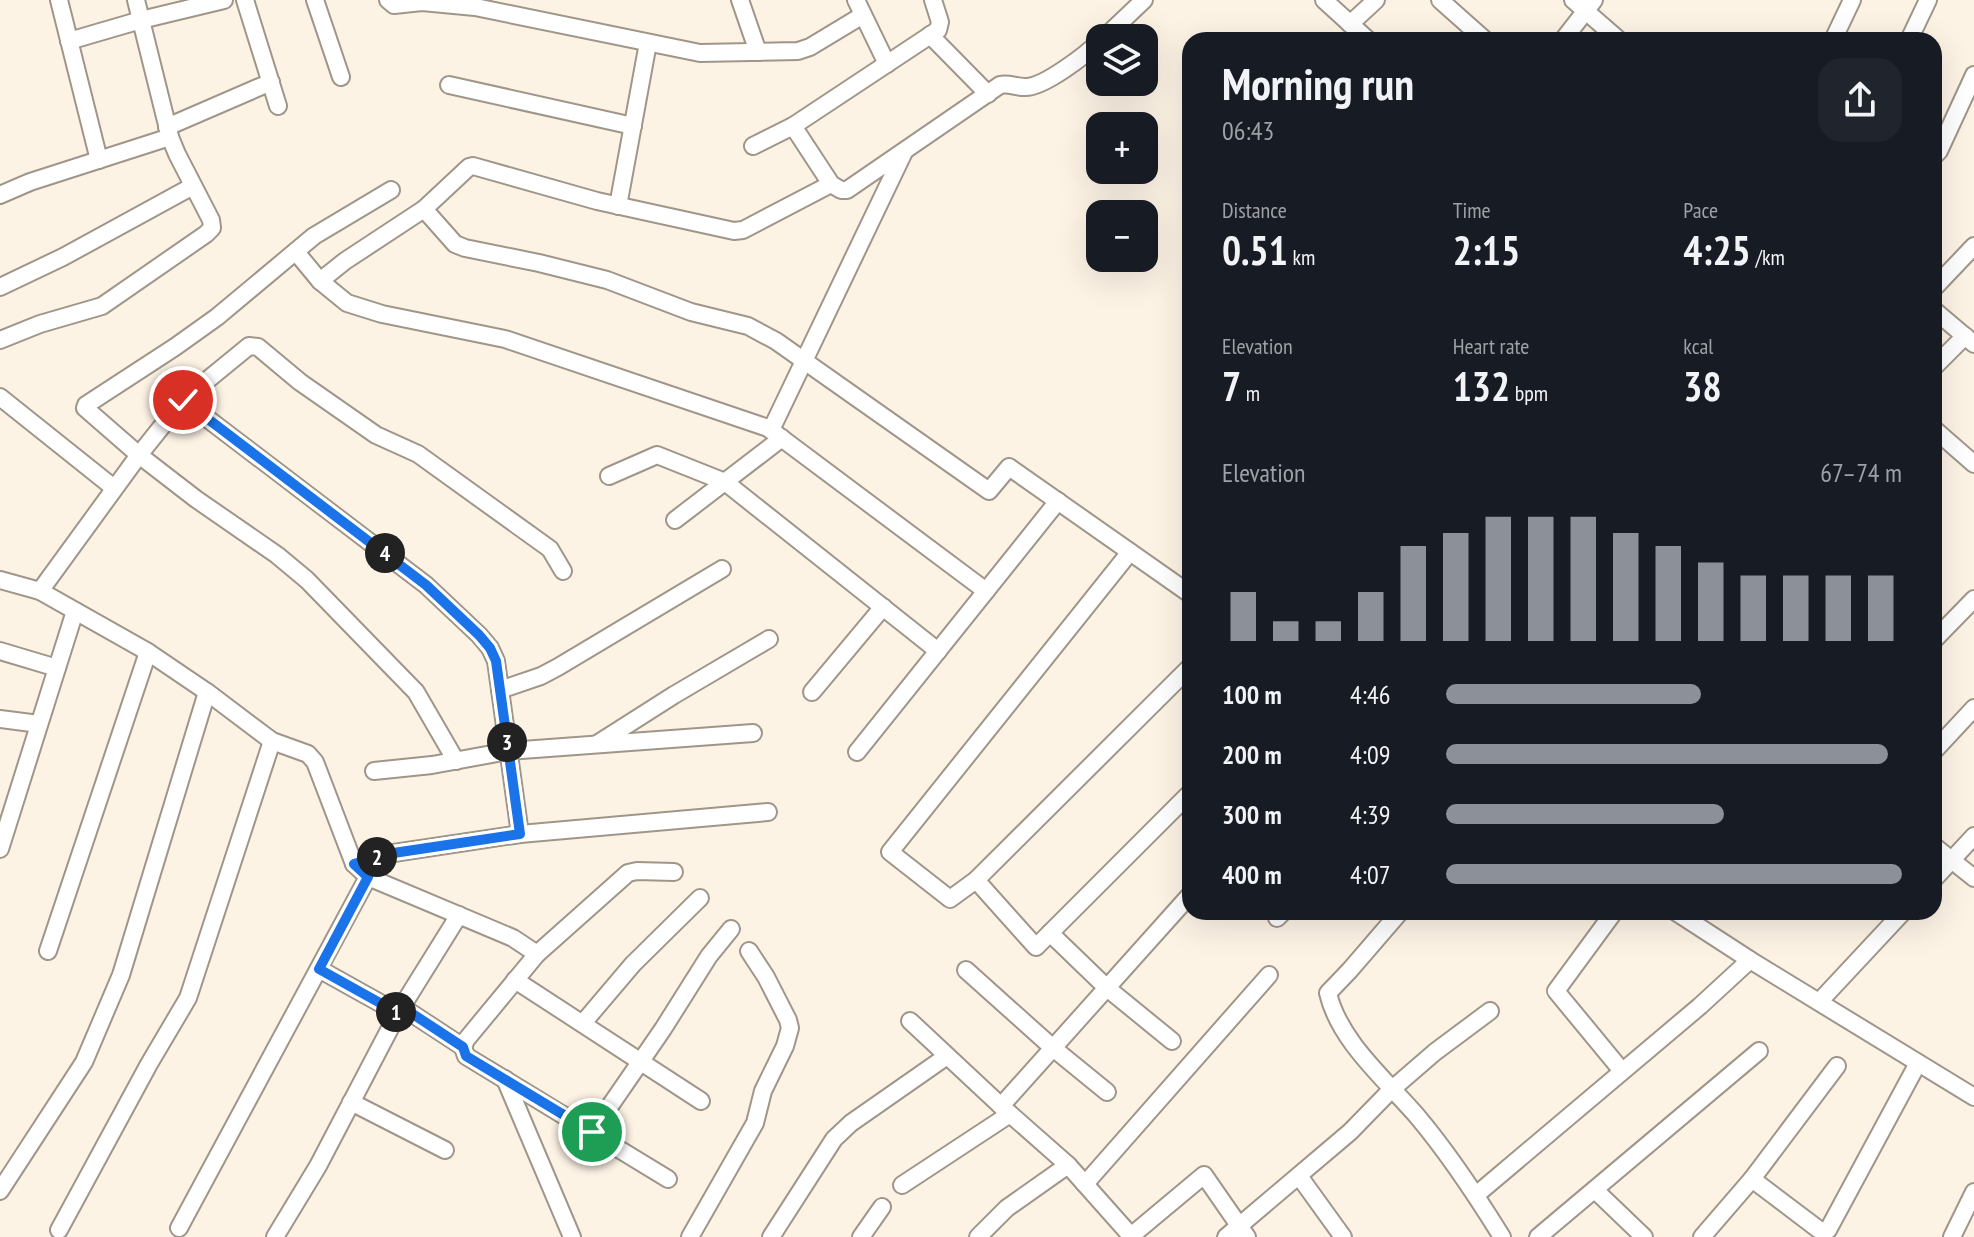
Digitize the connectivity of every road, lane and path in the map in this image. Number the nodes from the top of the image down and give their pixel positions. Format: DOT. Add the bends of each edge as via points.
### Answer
graph roads {
  1 [pos="59,0"];
  2 [pos="136,0"];
  3 [pos="224,0"];
  4 [pos="245,0"];
  5 [pos="315,0"];
  6 [pos="388,0"];
  7 [pos="740,0"];
  8 [pos="933,0"];
  9 [pos="1144,0"];
  10 [pos="1324,0"];
  11 [pos="1376,0"];
  12 [pos="1440,0"];
  13 [pos="1852,0"];
  14 [pos="1928,0"];
  15 [pos="474,4"];
  16 [pos="1584,4"];
  17 [pos="860,8"];
  18 [pos="141,20"];
  19 [pos="1119,24"];
  20 [pos="1354,32"];
  21 [pos="1357,32"];
  22 [pos="1476,32"];
  23 [pos="1568,32"];
  24 [pos="1611,32"];
  25 [pos="1837,32"];
  26 [pos="1913,32"];
  27 [pos="930,35"];
  28 [pos="69,41"];
  29 [pos="648,43"];
  30 [pos="758,52"];
  31 [pos="1086,53"];
  32 [pos="887,64"];
  33 [pos="1974,75"];
  34 [pos="341,77"];
  35 [pos="271,82"];
  36 [pos="449,85"];
  37 [pos="988,94"];
  38 [pos="278,106"];
  39 [pos="633,126"];
  40 [pos="793,126"];
  41 [pos="169,132"];
  42 [pos="1942,144"];
  43 [pos="753,146"];
  44 [pos="905,151"];
  45 [pos="99,160"];
  46 [pos="831,184"];
  47 [pos="193,186"];
  48 [pos="391,190"];
  49 [pos="0,195"];
  50 [pos="618,206"];
  51 [pos="424,209"];
  52 [pos="1974,246"];
  53 [pos="296,252"];
  54 [pos="1942,280"];
  55 [pos="320,281"];
  56 [pos="0,287"];
  57 [pos="1942,317"];
  58 [pos="0,340"];
  59 [pos="1970,340"];
  60 [pos="1942,361"];
  61 [pos="804,363"];
  62 [pos="0,397"];
  63 [pos="183,400"];
  64 [pos="776,434"];
  65 [pos="1942,436"];
  66 [pos="139,455"];
  67 [pos="1974,464"];
  68 [pos="609,476"];
  69 [pos="725,482"];
  70 [pos="114,488"];
  71 [pos="1058,501"];
  72 [pos="675,520"];
  73 [pos="1130,552"];
  74 [pos="722,569"];
  75 [pos="563,571"];
  76 [pos="0,580"];
  77 [pos="1182,584"];
  78 [pos="40,591"];
  79 [pos="986,591"];
  80 [pos="1974,599"];
  81 [pos="883,607"];
  82 [pos="75,611"];
  83 [pos="1942,632"];
  84 [pos="769,639"];
  85 [pos="0,651"];
  86 [pos="938,651"];
  87 [pos="148,652"];
  88 [pos="57,668"];
  89 [pos="1182,675"];
  90 [pos="500,690"];
  91 [pos="207,692"];
  92 [pos="812,692"];
  93 [pos="1974,708"];
  94 [pos="0,719"];
  95 [pos="39,724"];
  96 [pos="753,733"];
  97 [pos="272,741"];
  98 [pos="1942,742"];
  99 [pos="596,745"];
  100 [pos="508,751"];
  101 [pos="857,752"];
  102 [pos="456,761"];
  103 [pos="374,771"];
  104 [pos="1182,801"];
  105 [pos="768,812"];
  106 [pos="520,834"];
  107 [pos="1974,836"];
  108 [pos="0,849"];
  109 [pos="1942,853"];
  110 [pos="1951,861"];
  111 [pos="354,864"];
  112 [pos="1942,871"];
  113 [pos="674,872"];
  114 [pos="368,877"];
  115 [pos="1974,878"];
  116 [pos="976,880"];
  117 [pos="700,898"];
  118 [pos="1182,904"];
  119 [pos="459,915"];
  120 [pos="1393,920"];
  121 [pos="1608,920"];
  122 [pos="1692,920"];
  123 [pos="1896,920"];
  124 [pos="731,929"];
  125 [pos="1050,933"];
  126 [pos="48,951"];
  127 [pos="749,951"];
  128 [pos="537,954"];
  129 [pos="1750,960"];
  130 [pos="319,969"];
  131 [pos="966,970"];
  132 [pos="1269,975"];
  133 [pos="515,980"];
  134 [pos="1107,988"];
  135 [pos="1819,1002"];
  136 [pos="400,1010"];
  137 [pos="1490,1011"];
  138 [pos="910,1021"];
  139 [pos="583,1023"];
  140 [pos="1172,1041"];
  141 [pos="463,1047"];
  142 [pos="1053,1048"];
  143 [pos="1759,1051"];
  144 [pos="947,1056"];
  145 [pos="642,1061"];
  146 [pos="1918,1063"];
  147 [pos="1837,1066"];
  148 [pos="1622,1071"];
  149 [pos="505,1079"];
  150 [pos="1391,1090"];
  151 [pos="1107,1092"];
  152 [pos="1974,1097"];
  153 [pos="701,1101"];
  154 [pos="351,1102"];
  155 [pos="1005,1110"];
  156 [pos="592,1132"];
  157 [pos="445,1150"];
  158 [pos="1068,1165"];
  159 [pos="1299,1176"];
  160 [pos="668,1179"];
  161 [pos="1752,1179"];
  162 [pos="1085,1184"];
  163 [pos="902,1185"];
  164 [pos="1595,1190"];
  165 [pos="0,1191"];
  166 [pos="1974,1192"];
  167 [pos="1476,1195"];
  168 [pos="882,1207"];
  169 [pos="179,1228"];
  170 [pos="59,1230"];
  171 [pos="1244,1232"];
  172 [pos="275,1237"];
  173 [pos="572,1237"];
  174 [pos="690,1237"];
  175 [pos="771,1237"];
  176 [pos="861,1237"];
  177 [pos="978,1237"];
  178 [pos="1132,1237"];
  179 [pos="1226,1237"];
  180 [pos="1343,1237"];
  181 [pos="1502,1237"];
  182 [pos="1538,1237"];
  183 [pos="1644,1237"];
  184 [pos="1702,1237"];
  185 [pos="1952,1237"];
  1 -- 28 [label="street"];
  2 -- 18 [label="street"];
  3 -- 18 [label="street"];
  4 -- 35 [label="street"];
  5 -- 34 [label="street"];
  6 -- 15 [label="street" via="394,5"];
  7 -- 30 [label="street"];
  8 -- 27 [label="street" via="940,22"];
  9 -- 19 [label="street"];
  10 -- 20 [label="street"];
  11 -- 21 [label="street"];
  12 -- 22 [label="street"];
  13 -- 25 [label="street"];
  14 -- 26 [label="street"];
  15 -- 29 [label="street"];
  16 -- 23 [label="street"];
  16 -- 24 [label="street"];
  17 -- 30 [label="street" via="810,47"];
  17 -- 32 [label="street"];
  18 -- 28 [label="street"];
  18 -- 41 [label="street"];
  27 -- 32 [label="street"];
  27 -- 37 [label="street"];
  28 -- 45 [label="street"];
  29 -- 30 [label="street" via="700,53"];
  29 -- 39 [label="street"];
  31 -- 37 [label="street" via="1035,85 1009,83"];
  32 -- 40 [label="street"];
  33 -- 42 [label="street"];
  35 -- 38 [label="street"];
  35 -- 41 [label="street"];
  36 -- 39 [label="street"];
  37 -- 44 [label="street"];
  39 -- 50 [label="street"];
  40 -- 43 [label="street"];
  40 -- 46 [label="street"];
  41 -- 45 [label="street"];
  41 -- 47 [label="street"];
  44 -- 46 [label="street" via="847,190"];
  44 -- 61 [label="street"];
  45 -- 49 [label="street"];
  46 -- 50 [label="street" via="734,231"];
  47 -- 56 [label="street"];
  47 -- 58 [label="street" via="211,220 206,234 102,306"];
  48 -- 53 [label="street"];
  50 -- 51 [label="street" via="473,166"];
  51 -- 55 [label="street"];
  51 -- 61 [label="street" via="455,244 607,280 691,312 748,326"];
  52 -- 54 [label="street"];
  53 -- 55 [label="street"];
  53 -- 66 [label="street" via="217,317 86,405"];
  55 -- 64 [label="street" via="347,303 505,339"];
  57 -- 59 [label="street"];
  59 -- 60 [label="street"];
  61 -- 64 [label="street"];
  61 -- 71 [label="street" via="989,491 1009,467"];
  62 -- 70 [label="street"];
  63 -- 66 [label="street"];
  63 -- 75 [label="street" via="249,346 258,347 376,435 418,454 550,549"];
  63 -- 90 [label="street" via="426,585 490,648"];
  64 -- 69 [label="street"];
  64 -- 79 [label="street"];
  65 -- 67 [label="street"];
  66 -- 70 [label="street"];
  66 -- 102 [label="street" via="307,580 416,692"];
  68 -- 69 [label="street" via="657,455"];
  69 -- 72 [label="street"];
  69 -- 81 [label="street"];
  70 -- 78 [label="street"];
  71 -- 73 [label="street"];
  71 -- 79 [label="street"];
  73 -- 77 [label="street"];
  73 -- 116 [label="street" via="890,852 950,899"];
  74 -- 90 [label="street" via="558,667"];
  76 -- 78 [label="street"];
  78 -- 82 [label="street"];
  79 -- 86 [label="street"];
  80 -- 83 [label="street"];
  81 -- 86 [label="street"];
  81 -- 92 [label="street"];
  82 -- 87 [label="street"];
  82 -- 88 [label="street"];
  84 -- 99 [label="street"];
  85 -- 88 [label="street"];
  86 -- 101 [label="street"];
  87 -- 91 [label="street"];
  87 -- 126 [label="street"];
  88 -- 95 [label="street"];
  89 -- 116 [label="street"];
  90 -- 100 [label="street"];
  91 -- 97 [label="street"];
  91 -- 165 [label="street" via="121,975 84,1062"];
  93 -- 98 [label="street"];
  94 -- 95 [label="street"];
  95 -- 108 [label="street"];
  96 -- 99 [label="street"];
  97 -- 111 [label="street" via="308,754 315,762"];
  97 -- 170 [label="street" via="188,998"];
  99 -- 100 [label="street"];
  100 -- 102 [label="street"];
  100 -- 106 [label="street"];
  102 -- 103 [label="street"];
  104 -- 125 [label="street"];
  105 -- 106 [label="street"];
  106 -- 111 [label="street"];
  107 -- 110 [label="street"];
  109 -- 110 [label="street"];
  110 -- 112 [label="street"];
  110 -- 115 [label="street"];
  111 -- 114 [label="street"];
  113 -- 128 [label="street" via="628,873"];
  114 -- 119 [label="street"];
  114 -- 130 [label="street"];
  116 -- 125 [label="street" via="1036,947"];
  117 -- 139 [label="street"];
  118 -- 134 [label="street"];
  119 -- 128 [label="street"];
  119 -- 136 [label="street"];
  120 -- 150 [label="street" via="1328,993 1347,1034"];
  121 -- 148 [label="street" via="1556,991"];
  122 -- 129 [label="street"];
  123 -- 135 [label="street"];
  124 -- 145 [label="street"];
  125 -- 134 [label="street"];
  127 -- 174 [label="street" via="790,1028 755,1123"];
  128 -- 133 [label="street"];
  129 -- 135 [label="street"];
  129 -- 148 [label="street"];
  130 -- 136 [label="street"];
  130 -- 169 [label="street"];
  131 -- 142 [label="street"];
  132 -- 162 [label="street"];
  133 -- 139 [label="street"];
  133 -- 141 [label="street"];
  134 -- 140 [label="street"];
  134 -- 142 [label="street"];
  135 -- 146 [label="street"];
  136 -- 141 [label="street"];
  136 -- 154 [label="street"];
  137 -- 150 [label="street"];
  138 -- 144 [label="street"];
  139 -- 145 [label="street"];
  141 -- 149 [label="street" via="466,1056"];
  142 -- 151 [label="street"];
  142 -- 155 [label="street"];
  143 -- 164 [label="street"];
  144 -- 155 [label="street"];
  144 -- 175 [label="street" via="834,1139"];
  145 -- 153 [label="street"];
  145 -- 156 [label="street"];
  146 -- 152 [label="street"];
  146 -- 161 [label="street" via="1828,1230 1818,1229"];
  147 -- 161 [label="street"];
  148 -- 167 [label="street"];
  149 -- 156 [label="street"];
  149 -- 173 [label="street"];
  150 -- 159 [label="street"];
  150 -- 167 [label="street"];
  154 -- 157 [label="street"];
  154 -- 172 [label="street"];
  155 -- 158 [label="street"];
  155 -- 163 [label="street"];
  156 -- 160 [label="street"];
  158 -- 162 [label="street"];
  158 -- 177 [label="street" via="1007,1208"];
  159 -- 171 [label="street"];
  159 -- 180 [label="street"];
  161 -- 184 [label="street"];
  162 -- 178 [label="street"];
  164 -- 182 [label="street"];
  164 -- 183 [label="street"];
  166 -- 185 [label="street"];
  167 -- 181 [label="street"];
  168 -- 176 [label="street"];
  171 -- 178 [label="street" via="1204,1175"];
  171 -- 179 [label="street"];
}
